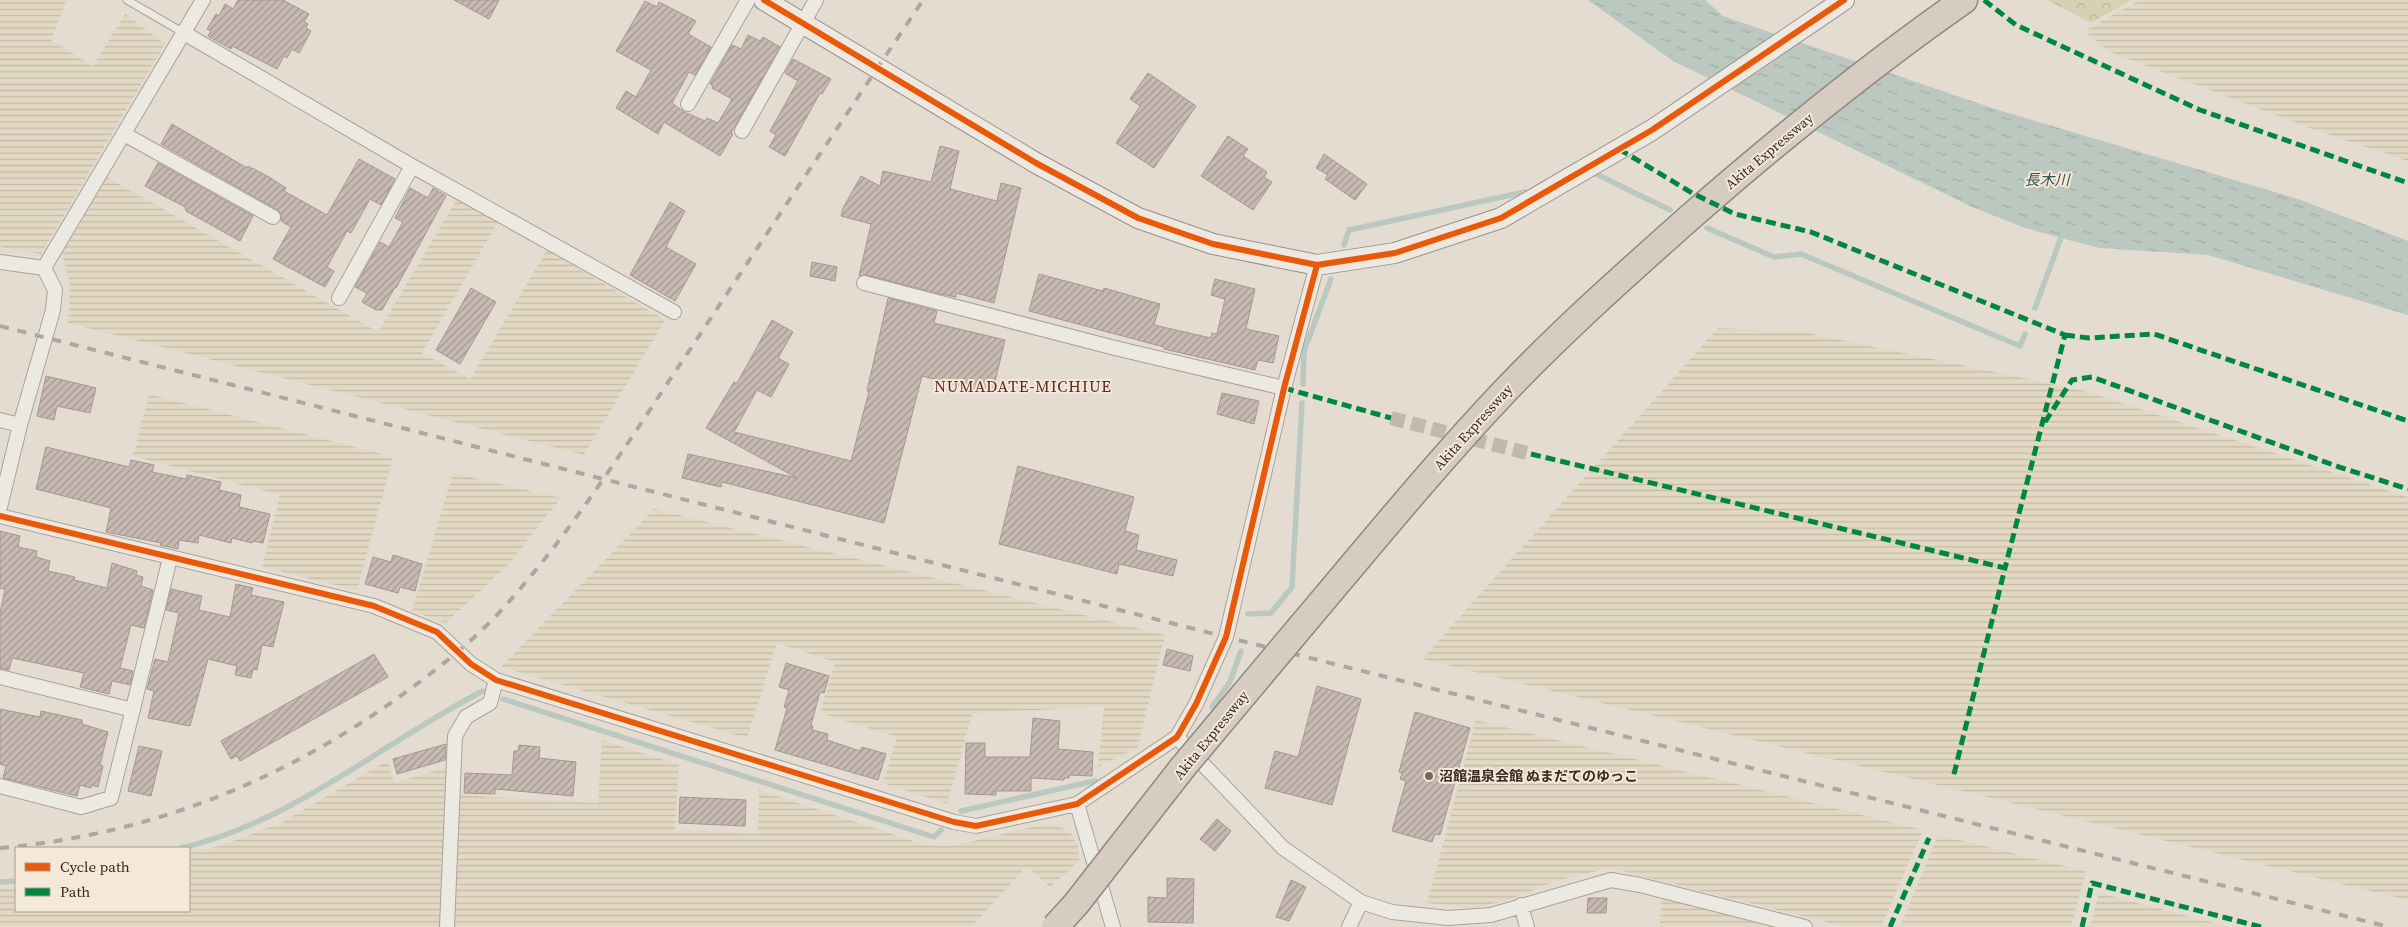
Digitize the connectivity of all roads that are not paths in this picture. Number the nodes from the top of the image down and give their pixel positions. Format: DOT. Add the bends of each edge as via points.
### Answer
graph roads {
  1 [pos="127,0"];
  2 [pos="203,0"];
  3 [pos="748,0"];
  4 [pos="764,0"];
  5 [pos="816,0"];
  6 [pos="1844,0"];
  7 [pos="1954,7"];
  8 [pos="804,22"];
  9 [pos="184,34"];
  10 [pos="688,104"];
  11 [pos="742,131"];
  12 [pos="124,134"];
  13 [pos="412,166"];
  14 [pos="272,217"];
  15 [pos="0,262"];
  16 [pos="1317,265"];
  17 [pos="44,268"];
  18 [pos="864,283"];
  19 [pos="339,298"];
  20 [pos="674,312"];
  21 [pos="1284,388"];
  22 [pos="0,420"];
  23 [pos="20,425"];
  24 [pos="0,507"];
  25 [pos="0,516"];
  26 [pos="170,558"];
  27 [pos="0,678"];
  28 [pos="496,680"];
  29 [pos="133,710"];
  30 [pos="1177,737"];
  31 [pos="0,786"];
  32 [pos="1078,804"];
  33 [pos="1361,902"];
  34 [pos="1521,905"];
  35 [pos="447,927"];
  36 [pos="1055,927"];
  37 [pos="1113,927"];
  38 [pos="1349,927"];
  39 [pos="1527,927"];
  40 [pos="1805,927"];
  1 -- 9 [label="lane"];
  2 -- 9 [label="street"];
  3 -- 10 [label="street"];
  4 -- 8 [label="street"];
  5 -- 8 [label="street"];
  6 -- 16 [label="street" via="1652,130 1501,218 1395,253"];
  7 -- 36 [label="highway, Akita Expressway, bridge" via="1731,181 1612,286 1504,392 1303,624"];
  8 -- 11 [label="street"];
  8 -- 16 [label="street" via="1036,163 1138,218 1213,244"];
  9 -- 12 [label="street"];
  9 -- 13 [label="street"];
  12 -- 14 [label="street"];
  12 -- 17 [label="street"];
  13 -- 19 [label="street"];
  13 -- 20 [label="street"];
  15 -- 17 [label="street"];
  16 -- 21 [label="street"];
  17 -- 23 [label="street" via="55,290 53,310"];
  18 -- 21 [label="street"];
  21 -- 30 [label="street" via="1226,637 1196,704"];
  22 -- 23 [label="street"];
  23 -- 24 [label="street"];
  25 -- 26 [label="street"];
  26 -- 28 [label="street" via="374,606 438,632 471,664"];
  26 -- 29 [label="street"];
  27 -- 29 [label="street"];
  28 -- 32 [label="street" via="954,822 976,826"];
  28 -- 35 [label="street" via="490,703 466,717 455,736"];
  29 -- 31 [label="street" via="112,798 81,807"];
  30 -- 32 [label="street"];
  30 -- 33 [label="street" via="1283,848"];
  32 -- 37 [label="street"];
  33 -- 34 [label="street" via="1392,912 1448,918 1491,915"];
  33 -- 38 [label="street"];
  34 -- 39 [label="street"];
  34 -- 40 [label="street" via="1611,880"];
}
